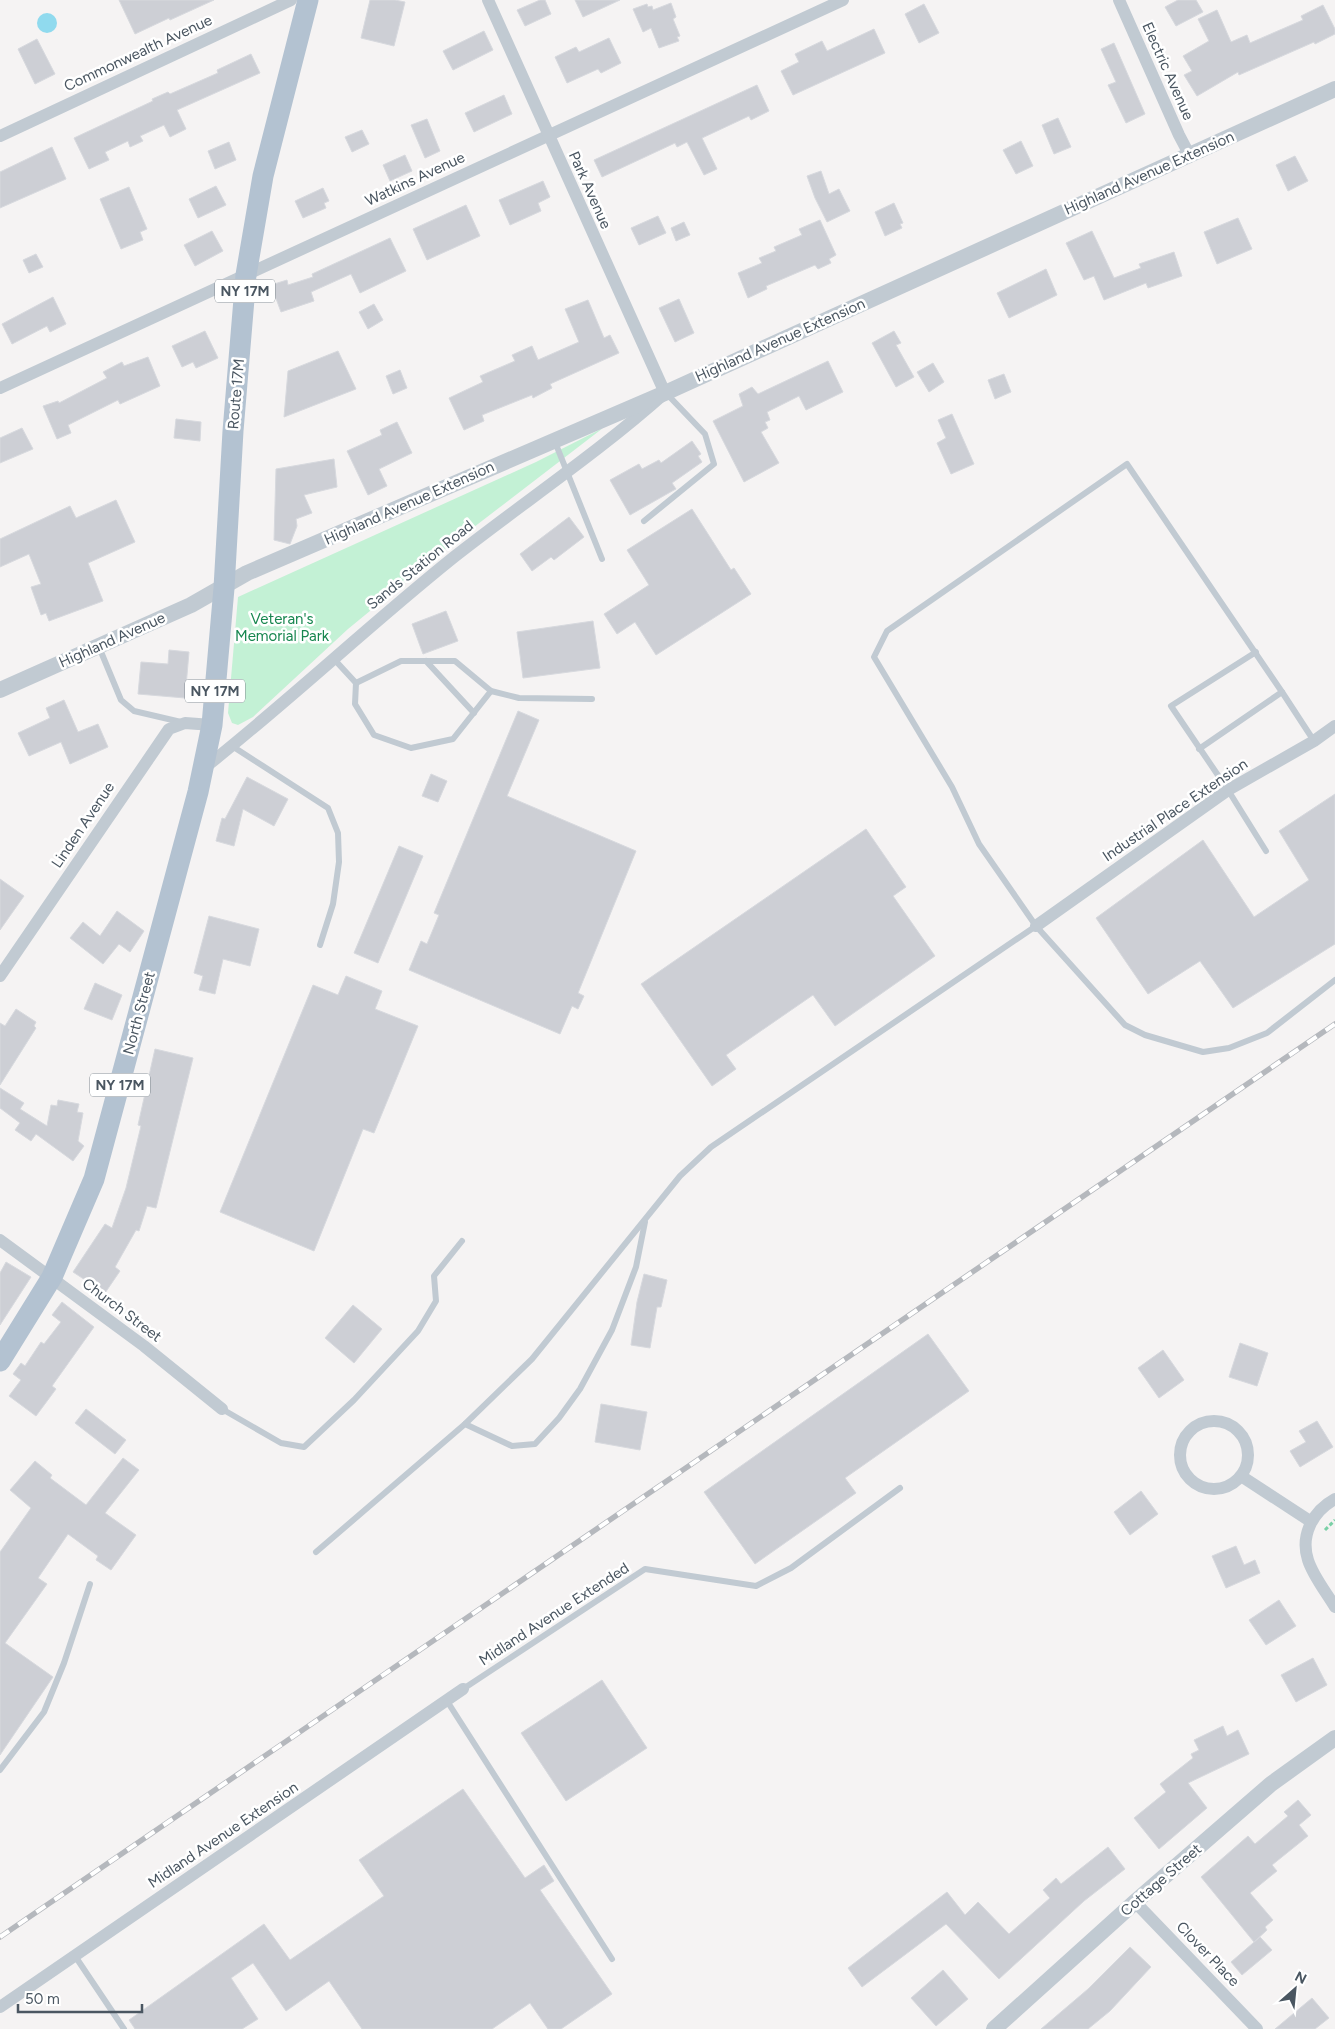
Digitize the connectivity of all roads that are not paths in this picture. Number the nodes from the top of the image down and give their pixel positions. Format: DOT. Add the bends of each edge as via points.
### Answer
graph roads {
  1 [pos="291,0"];
  2 [pos="308,0"];
  3 [pos="488,0"];
  4 [pos="844,0"];
  5 [pos="1119,0"];
  6 [pos="1335,89"];
  7 [pos="0,136"];
  8 [pos="548,136"];
  9 [pos="1190,154"];
  10 [pos="246,275"];
  11 [pos="0,388"];
  12 [pos="665,392"];
  13 [pos="554,440"];
  14 [pos="566,471"];
  15 [pos="644,521"];
  16 [pos="602,559"];
  17 [pos="224,588"];
  18 [pos="99,646"];
  19 [pos="1256,652"];
  20 [pos="333,658"];
  21 [pos="426,661"];
  22 [pos="356,683"];
  23 [pos="0,690"];
  24 [pos="491,691"];
  25 [pos="1282,692"];
  26 [pos="592,699"];
  27 [pos="474,713"];
  28 [pos="185,722"];
  29 [pos="212,725"];
  30 [pos="1335,726"];
  31 [pos="1314,741"];
  32 [pos="232,746"];
  33 [pos="1199,749"];
  34 [pos="202,770"];
  35 [pos="1228,790"];
  36 [pos="198,792"];
  37 [pos="1266,851"];
  38 [pos="1036,926"];
  39 [pos="320,946"];
  40 [pos="0,976"];
  41 [pos="1335,980"];
  42 [pos="646,1219"];
  43 [pos="0,1240"];
  44 [pos="462,1241"];
  45 [pos="52,1277"];
  46 [pos="0,1361"];
  47 [pos="222,1409"];
  48 [pos="465,1424"];
  49 [pos="1242,1476"];
  50 [pos="900,1488"];
  51 [pos="1335,1499"];
  52 [pos="1310,1521"];
  53 [pos="316,1552"];
  54 [pos="90,1584"];
  55 [pos="1335,1607"];
  56 [pos="463,1689"];
  57 [pos="447,1701"];
  58 [pos="1335,1738"];
  59 [pos="0,1770"];
  60 [pos="1135,1902"];
  61 [pos="75,1956"];
  62 [pos="612,1959"];
  63 [pos="0,2007"];
  64 [pos="124,2029"];
  65 [pos="994,2029"];
  66 [pos="1257,2029"];
  1 -- 7 [label="street, Commonwealth Avenue"];
  2 -- 10 [label="main road, Route 17M / NY 17M" via="263,176"];
  3 -- 8 [label="street, Park Avenue"];
  4 -- 8 [label="street, Watkins Avenue"];
  5 -- 9 [label="street, Electric Avenue"];
  6 -- 9 [label="street, Highland Avenue Extension"];
  8 -- 10 [label="street, Watkins Avenue"];
  8 -- 12 [label="street, Park Avenue"];
  9 -- 12 [label="street, Highland Avenue Extension"];
  10 -- 11 [label="street, Watkins Avenue"];
  10 -- 17 [label="main road, Route 17M / NY 17M"];
  12 -- 13 [label="street, Highland Avenue Extension"];
  12 -- 14 [label="street, Sands Station Road"];
  12 -- 15 [label="lane" via="705,434 714,464"];
  13 -- 14 [label="lane"];
  13 -- 17 [label="street, Highland Avenue Extension" via="247,573"];
  14 -- 16 [label="lane"];
  14 -- 20 [label="street, Sands Station Road"];
  17 -- 18 [label="street, Highland Avenue"];
  17 -- 29 [label="main road, Route 17M / NY 17M"];
  18 -- 23 [label="street, Highland Avenue"];
  18 -- 28 [label="lane" via="121,700 134,711"];
  19 -- 25 [label="lane"];
  19 -- 33 [label="lane" via="1172,706"];
  19 -- 38 [label="lane" via="1127,464 887,632 874,657 952,787 979,844"];
  20 -- 22 [label="lane"];
  20 -- 32 [label="street, Sands Station Road"];
  21 -- 22 [label="lane" via="401,661"];
  21 -- 24 [label="lane" via="455,661"];
  21 -- 27 [label="lane"];
  22 -- 27 [label="lane" via="355,704 374,735 411,748 453,739"];
  24 -- 26 [label="lane" via="520,698"];
  24 -- 27 [label="lane"];
  25 -- 31 [label="lane"];
  25 -- 33 [label="lane"];
  28 -- 29 [label="street"];
  28 -- 40 [label="street, Linden Avenue" via="169,729 161,739"];
  29 -- 34 [label="main road, Route 17M / NY 17M"];
  30 -- 31 [label="street, Industrial Place Extension"];
  31 -- 35 [label="street, Industrial Place Extension"];
  32 -- 34 [label="street, Sands Station Road"];
  32 -- 39 [label="lane" via="328,808 338,833 339,862 333,904"];
  33 -- 35 [label="lane"];
  34 -- 36 [label="main road, Route 17M / NY 17M"];
  35 -- 37 [label="lane"];
  35 -- 38 [label="street, Industrial Place Extension"];
  36 -- 45 [label="main road, North Street / NY 17M" via="94,1179"];
  38 -- 41 [label="lane" via="1125,1025 1145,1035 1203,1052 1228,1048 1267,1033"];
  38 -- 42 [label="lane" via="711,1147 680,1176"];
  42 -- 48 [label="lane" via="532,1360"];
  42 -- 48 [label="lane" via="636,1267 612,1330 560,1418 535,1444 512,1446"];
  43 -- 45 [label="street, Church Street"];
  44 -- 47 [label="lane" via="434,1276 436,1301 418,1331 354,1400 304,1447 281,1443"];
  45 -- 46 [label="main road, North Street / NY 17M"];
  45 -- 47 [label="street, Church Street"];
  48 -- 53 [label="lane"];
  49 -- 49 [label="street" via="1223,1488 1201,1487 1192,1481 1180,1462 1183,1440 1199,1424 1222,1421 1236,1430 1246,1443 1249,1455"];
  49 -- 52 [label="street"];
  50 -- 56 [label="lane, Midland Avenue Extended" via="791,1568 756,1586 645,1570"];
  51 -- 52 [label="street"];
  52 -- 55 [label="street" via="1305,1545 1308,1561"];
  54 -- 59 [label="lane" via="44,1712"];
  56 -- 57 [label="street, Midland Avenue Extension"];
  57 -- 61 [label="street, Midland Avenue Extension"];
  57 -- 62 [label="lane"];
  58 -- 60 [label="street, Cottage Street" via="1271,1784"];
  60 -- 65 [label="street, Cottage Street"];
  60 -- 66 [label="street, Clover Place"];
  61 -- 63 [label="street, Midland Avenue Extension"];
  61 -- 64 [label="lane"];
}
